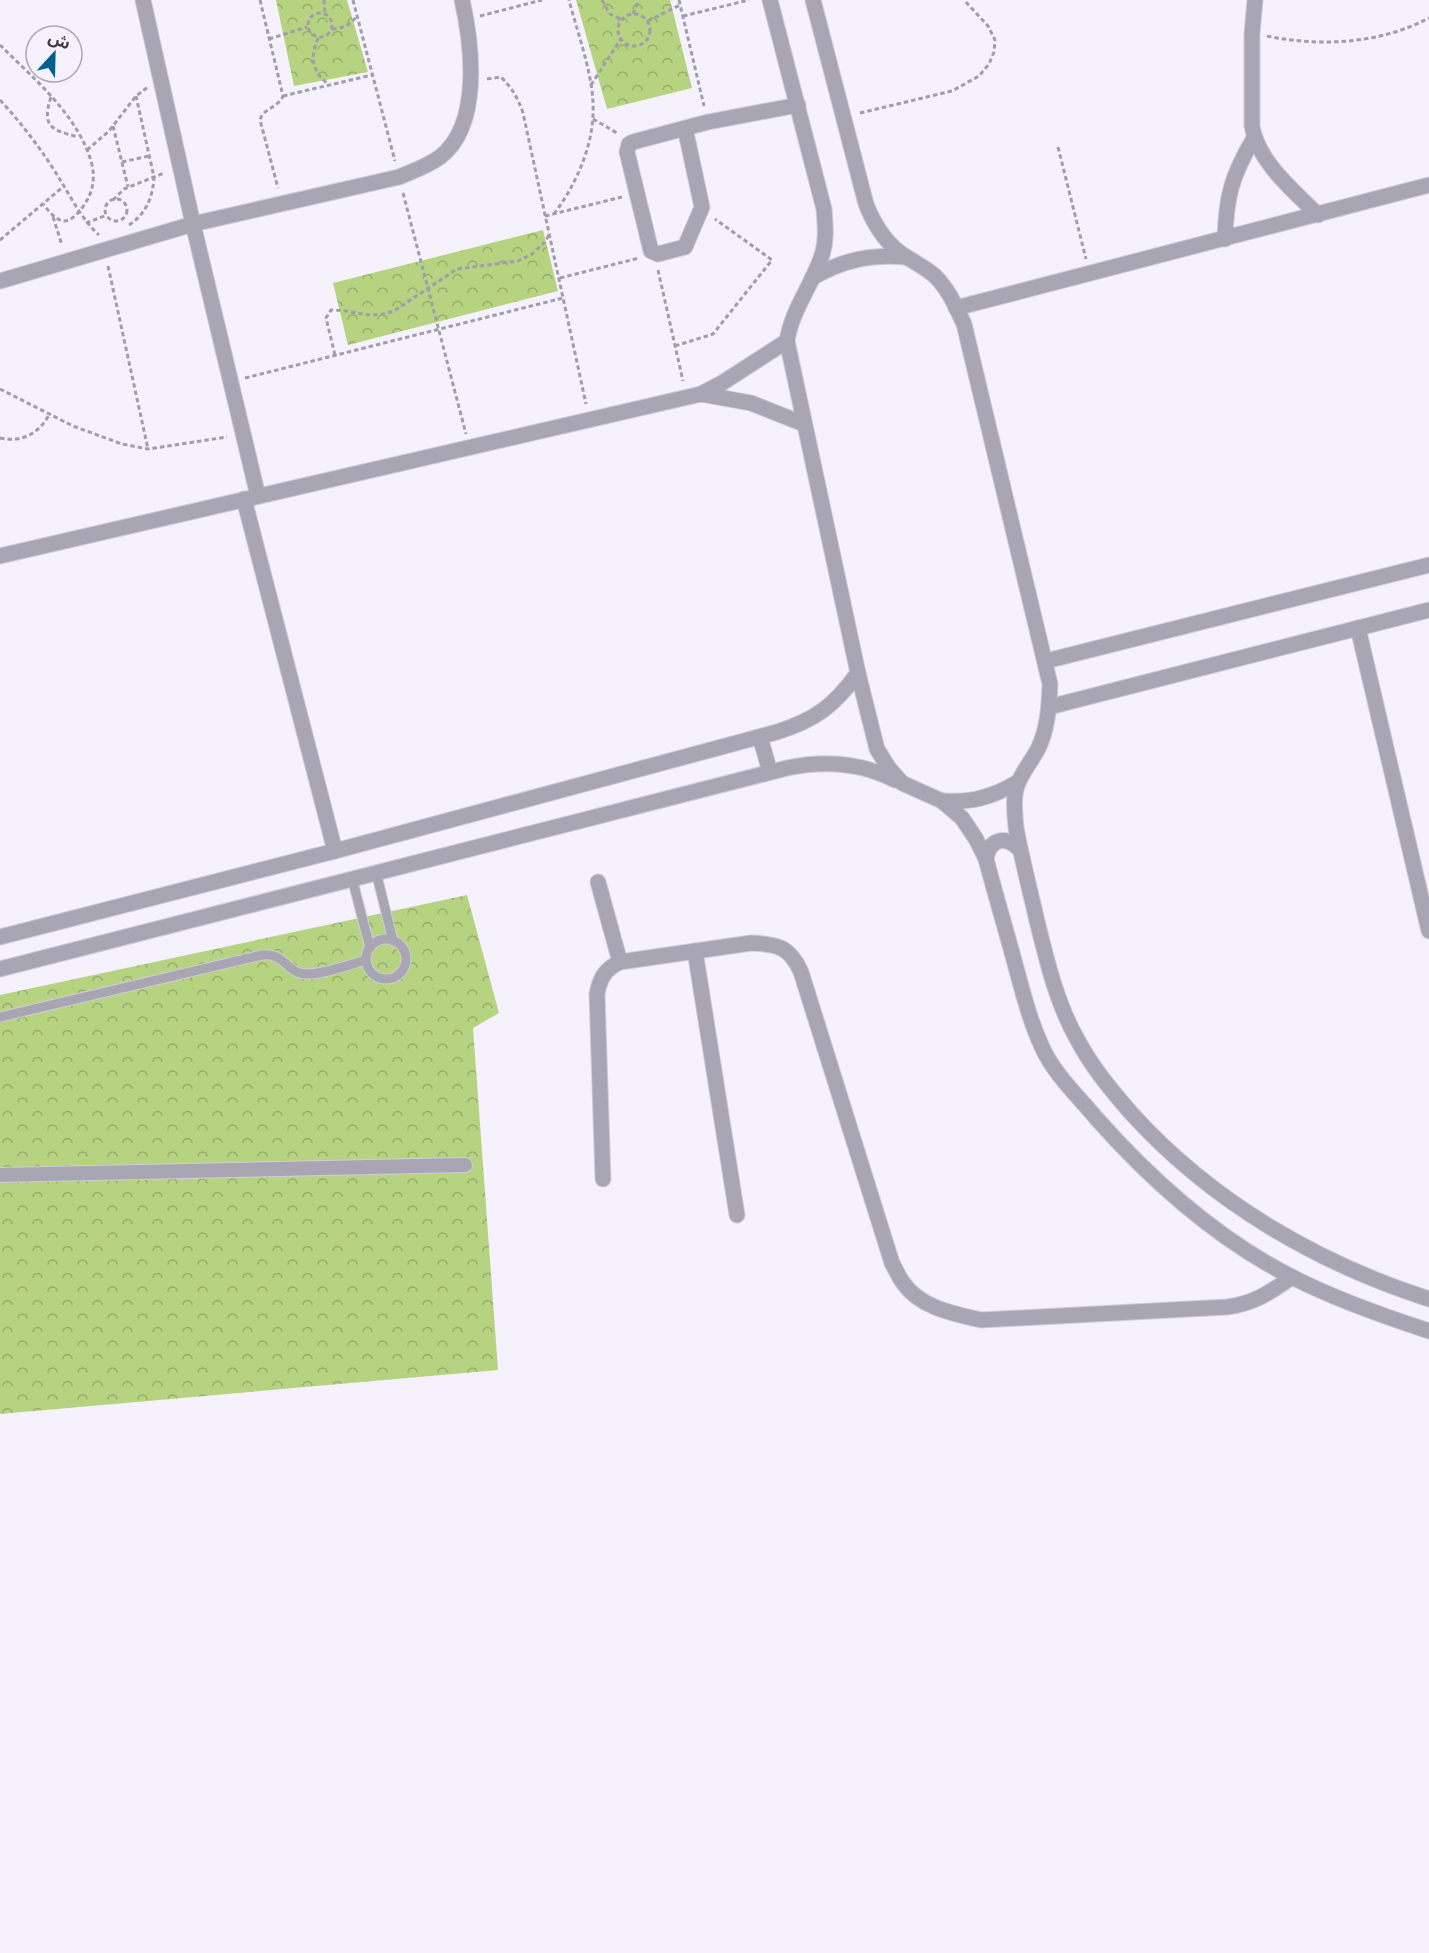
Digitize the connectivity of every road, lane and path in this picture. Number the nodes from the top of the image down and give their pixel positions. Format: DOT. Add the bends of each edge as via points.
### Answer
graph roads {
  1 [pos="143,0"];
  2 [pos="260,0"];
  3 [pos="324,0"];
  4 [pos="353,0"];
  5 [pos="462,0"];
  6 [pos="542,0"];
  7 [pos="568,0"];
  8 [pos="602,0"];
  9 [pos="639,0"];
  10 [pos="679,0"];
  11 [pos="749,0"];
  12 [pos="771,0"];
  13 [pos="813,0"];
  14 [pos="964,0"];
  15 [pos="1255,0"];
  16 [pos="680,5"];
  17 [pos="325,14"];
  18 [pos="633,14"];
  19 [pos="357,16"];
  20 [pos="683,16"];
  21 [pos="1429,18"];
  22 [pos="621,19"];
  23 [pos="466,20"];
  24 [pos="648,21"];
  25 [pos="307,27"];
  26 [pos="332,29"];
  27 [pos="1252,34"];
  28 [pos="318,38"];
  29 [pos="269,39"];
  30 [pos="620,40"];
  31 [pos="0,45"];
  32 [pos="372,75"];
  33 [pos="471,80"];
  34 [pos="161,84"];
  35 [pos="328,85"];
  36 [pos="591,85"];
  37 [pos="136,96"];
  38 [pos="282,96"];
  39 [pos="51,98"];
  40 [pos="0,100"];
  41 [pos="798,105"];
  42 [pos="843,117"];
  43 [pos="593,119"];
  44 [pos="708,122"];
  45 [pos="113,126"];
  46 [pos="685,128"];
  47 [pos="80,138"];
  48 [pos="1254,138"];
  49 [pos="633,142"];
  50 [pos="1058,147"];
  51 [pos="87,150"];
  52 [pos="149,156"];
  53 [pos="122,162"];
  54 [pos="180,167"];
  55 [pos="154,177"];
  56 [pos="399,177"];
  57 [pos="1429,185"];
  58 [pos="64,186"];
  59 [pos="128,187"];
  60 [pos="637,193"];
  61 [pos="113,200"];
  62 [pos="43,204"];
  63 [pos="282,205"];
  64 [pos="701,209"];
  65 [pos="80,210"];
  66 [pos="554,214"];
  67 [pos="107,215"];
  68 [pos="1318,215"];
  69 [pos="545,216"];
  70 [pos="54,217"];
  71 [pos="86,223"];
  72 [pos="193,224"];
  73 [pos="125,227"];
  74 [pos="95,231"];
  75 [pos="105,232"];
  76 [pos="549,235"];
  77 [pos="1226,239"];
  78 [pos="0,240"];
  79 [pos="110,248"];
  80 [pos="654,254"];
  81 [pos="906,257"];
  82 [pos="64,262"];
  83 [pos="1090,273"];
  84 [pos="560,278"];
  85 [pos="2,279"];
  86 [pos="812,279"];
  87 [pos="429,288"];
  88 [pos="563,298"];
  89 [pos="957,308"];
  90 [pos="439,329"];
  91 [pos="787,341"];
  92 [pos="675,346"];
  93 [pos="335,355"];
  94 [pos="231,381"];
  95 [pos="0,389"];
  96 [pos="694,396"];
  97 [pos="50,413"];
  98 [pos="590,420"];
  99 [pos="804,424"];
  100 [pos="243,434"];
  101 [pos="0,438"];
  102 [pos="470,448"];
  103 [pos="148,449"];
  104 [pos="251,498"];
  105 [pos="0,556"];
  106 [pos="1429,565"];
  107 [pos="1429,610"];
  108 [pos="1358,628"];
  109 [pos="1046,661"];
  110 [pos="858,673"];
  111 [pos="1049,707"];
  112 [pos="760,737"];
  113 [pos="770,772"];
  114 [pos="1018,782"];
  115 [pos="902,783"];
  116 [pos="942,801"];
  117 [pos="335,850"];
  118 [pos="1020,850"];
  119 [pos="986,860"];
  120 [pos="376,872"];
  121 [pos="352,878"];
  122 [pos="598,882"];
  123 [pos="1425,898"];
  124 [pos="1429,931"];
  125 [pos="0,937"];
  126 [pos="393,941"];
  127 [pos="370,948"];
  128 [pos="695,951"];
  129 [pos="366,960"];
  130 [pos="620,962"];
  131 [pos="0,969"];
  132 [pos="0,1017"];
  133 [pos="465,1165"];
  134 [pos="0,1175"];
  135 [pos="603,1179"];
  136 [pos="736,1215"];
  137 [pos="1292,1277"];
  138 [pos="1429,1299"];
  139 [pos="1429,1331"];
  1 -- 34 [label="street"];
  2 -- 29 [label="path"];
  3 -- 17 [label="path"];
  4 -- 19 [label="path"];
  5 -- 23 [label="street"];
  6 -- 23 [label="path"];
  7 -- 36 [label="path"];
  8 -- 22 [label="path" via="610,14"];
  9 -- 18 [label="path"];
  10 -- 16 [label="path"];
  11 -- 20 [label="path"];
  12 -- 41 [label="street"];
  13 -- 42 [label="street"];
  14 -- 42 [label="path" via="988,26 995,40 989,64 978,76 952,91"];
  15 -- 27 [label="street"];
  16 -- 20 [label="path"];
  16 -- 24 [label="path"];
  17 -- 25 [label="path" via="314,14"];
  17 -- 26 [label="path"];
  18 -- 22 [label="path"];
  18 -- 24 [label="path"];
  19 -- 26 [label="path" via="351,24"];
  19 -- 32 [label="path"];
  20 -- 44 [label="path"];
  21 -- 27 [label="path" via="1379,36 1337,42 1294,42"];
  22 -- 30 [label="path" via="617,30"];
  23 -- 33 [label="street"];
  24 -- 30 [label="path" via="650,33 644,44 631,46"];
  25 -- 28 [label="path"];
  25 -- 29 [label="path"];
  26 -- 28 [label="path"];
  27 -- 48 [label="street"];
  28 -- 35 [label="path" via="313,64"];
  29 -- 38 [label="path"];
  30 -- 36 [label="path"];
  31 -- 39 [label="path"];
  32 -- 35 [label="path"];
  32 -- 56 [label="path"];
  33 -- 56 [label="street" via="467,109 453,144 441,157"];
  33 -- 69 [label="path" via="501,78 514,93 523,113"];
  34 -- 37 [label="path"];
  34 -- 54 [label="street"];
  35 -- 38 [label="path"];
  36 -- 43 [label="path"];
  37 -- 45 [label="path"];
  37 -- 52 [label="path"];
  38 -- 63 [label="path" via="279,103 263,112 260,120"];
  39 -- 47 [label="path"];
  39 -- 47 [label="path" via="46,113 50,127"];
  40 -- 58 [label="path" via="35,142"];
  41 -- 44 [label="street"];
  41 -- 86 [label="street" via="824,209 823,254"];
  42 -- 81 [label="street" via="875,225 889,244"];
  43 -- 49 [label="path"];
  43 -- 66 [label="path" via="576,179"];
  44 -- 46 [label="street"];
  45 -- 51 [label="path"];
  45 -- 53 [label="path"];
  46 -- 49 [label="street"];
  46 -- 64 [label="street"];
  47 -- 51 [label="path"];
  48 -- 68 [label="street" via="1279,175"];
  48 -- 77 [label="street" via="1231,185"];
  49 -- 60 [label="street" via="627,152"];
  50 -- 83 [label="path"];
  51 -- 65 [label="path" via="93,187"];
  52 -- 53 [label="path"];
  52 -- 55 [label="path"];
  53 -- 59 [label="path"];
  54 -- 55 [label="path"];
  54 -- 72 [label="street"];
  55 -- 59 [label="path"];
  55 -- 73 [label="path" via="147,207"];
  56 -- 63 [label="street"];
  56 -- 87 [label="path"];
  57 -- 68 [label="street"];
  58 -- 62 [label="path"];
  58 -- 65 [label="path"];
  59 -- 61 [label="path"];
  60 -- 66 [label="path"];
  60 -- 80 [label="street"];
  61 -- 67 [label="path" via="106,206"];
  61 -- 67 [label="path" via="126,206 125,217 116,221"];
  62 -- 70 [label="path"];
  62 -- 78 [label="path"];
  63 -- 72 [label="street"];
  64 -- 80 [label="street" via="685,248"];
  64 -- 92 [label="path" via="772,260 713,333"];
  65 -- 70 [label="path" via="69,221"];
  65 -- 71 [label="path"];
  66 -- 69 [label="path"];
  67 -- 71 [label="path"];
  68 -- 77 [label="street"];
  69 -- 76 [label="path"];
  70 -- 82 [label="path"];
  71 -- 74 [label="path"];
  72 -- 79 [label="street"];
  72 -- 94 [label="street"];
  74 -- 75 [label="path"];
  74 -- 79 [label="path"];
  76 -- 84 [label="path"];
  76 -- 87 [label="path" via="532,254 518,261 457,269"];
  77 -- 83 [label="street"];
  79 -- 82 [label="street"];
  79 -- 103 [label="path"];
  80 -- 84 [label="path"];
  80 -- 92 [label="path"];
  81 -- 86 [label="street" via="876,256 847,261"];
  81 -- 89 [label="street" via="935,276"];
  82 -- 85 [label="street"];
  83 -- 89 [label="street"];
  84 -- 88 [label="path"];
  86 -- 91 [label="street" via="790,324"];
  87 -- 90 [label="path"];
  87 -- 93 [label="path" via="404,306 384,314 363,316 331,310 326,318"];
  88 -- 90 [label="path"];
  88 -- 98 [label="path"];
  89 -- 109 [label="street"];
  90 -- 93 [label="path"];
  90 -- 102 [label="path"];
  91 -- 96 [label="street" via="722,383"];
  91 -- 99 [label="street"];
  92 -- 96 [label="path"];
  93 -- 94 [label="path"];
  94 -- 100 [label="street"];
  95 -- 97 [label="path"];
  96 -- 98 [label="street"];
  96 -- 99 [label="street" via="751,403"];
  97 -- 101 [label="path" via="33,434 13,440"];
  97 -- 103 [label="path" via="97,436"];
  98 -- 102 [label="street"];
  99 -- 110 [label="street"];
  100 -- 103 [label="path"];
  100 -- 104 [label="street"];
  102 -- 104 [label="street"];
  104 -- 105 [label="street"];
  104 -- 117 [label="street"];
  106 -- 109 [label="street"];
  107 -- 108 [label="street"];
  108 -- 111 [label="street"];
  108 -- 123 [label="street"];
  109 -- 111 [label="street"];
  110 -- 112 [label="street" via="824,711 801,724"];
  110 -- 115 [label="street" via="877,749"];
  111 -- 114 [label="street" via="1039,747"];
  112 -- 113 [label="street"];
  112 -- 117 [label="street"];
  113 -- 115 [label="street" via="834,762 880,772"];
  113 -- 120 [label="street"];
  114 -- 116 [label="street" via="982,799"];
  114 -- 118 [label="street" via="1014,805"];
  115 -- 116 [label="street"];
  116 -- 119 [label="street" via="962,818"];
  117 -- 125 [label="street"];
  118 -- 119 [label="street" via="1004,840 988,850"];
  118 -- 138 [label="street" via="1049,969 1075,1036 1092,1065 1146,1130 1210,1186 1282,1235 1352,1270"];
  119 -- 137 [label="street" via="1029,1014 1043,1048 1065,1082 1164,1189 1206,1223"];
  120 -- 121 [label="street"];
  120 -- 126 [label="lane"];
  121 -- 127 [label="lane"];
  121 -- 131 [label="street"];
  122 -- 130 [label="street"];
  123 -- 124 [label="street"];
  126 -- 127 [label="lane" via="381,940"];
  126 -- 129 [label="lane" via="406,956 400,974 382,979 371,972"];
  127 -- 129 [label="lane"];
  128 -- 130 [label="street"];
  128 -- 136 [label="street"];
  128 -- 137 [label="street" via="768,943 784,948 795,958 892,1263 905,1286 924,1302 981,1320 1227,1307 1256,1300"];
  129 -- 132 [label="lane" via="308,974 298,973 279,956 262,955"];
  130 -- 135 [label="street" via="602,976 597,994"];
  133 -- 134 [label="street"];
  137 -- 139 [label="street" via="1347,1302"];
}
